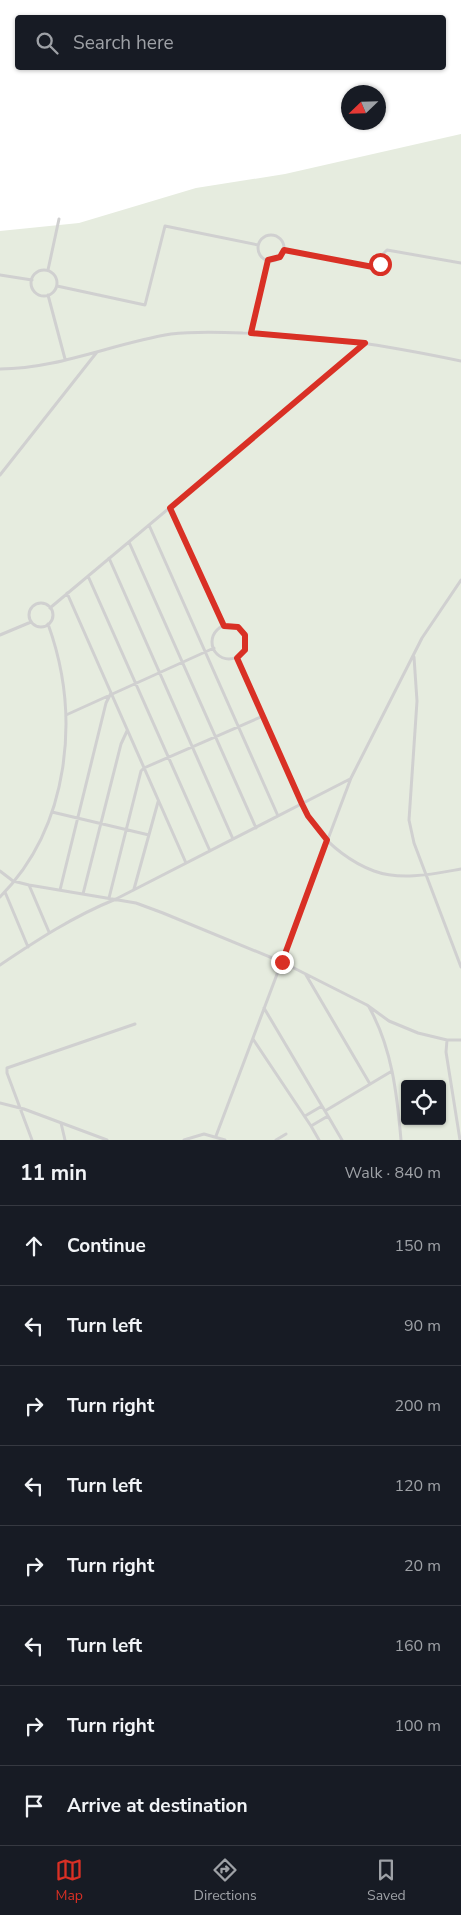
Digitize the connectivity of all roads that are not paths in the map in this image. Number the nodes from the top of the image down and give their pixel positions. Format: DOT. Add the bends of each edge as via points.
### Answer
graph roads {
  1 [pos="59,219"];
  2 [pos="258,245"];
  3 [pos="284,250"];
  4 [pos="268,260"];
  5 [pos="461,263"];
  6 [pos="48,270"];
  7 [pos="0,275"];
  8 [pos="32,280"];
  9 [pos="57,286"];
  10 [pos="48,295"];
  11 [pos="251,333"];
  12 [pos="365,343"];
  13 [pos="98,352"];
  14 [pos="65,359"];
  15 [pos="461,361"];
  16 [pos="0,369"];
  17 [pos="0,475"];
  18 [pos="170,508"];
  19 [pos="149,525"];
  20 [pos="129,542"];
  21 [pos="109,558"];
  22 [pos="88,576"];
  23 [pos="461,580"];
  24 [pos="67,593"];
  25 [pos="50,608"];
  26 [pos="31,622"];
  27 [pos="48,624"];
  28 [pos="224,626"];
  29 [pos="0,635"];
  30 [pos="214,648"];
  31 [pos="205,652"];
  32 [pos="414,656"];
  33 [pos="237,658"];
  34 [pos="182,662"];
  35 [pos="160,672"];
  36 [pos="135,682"];
  37 [pos="111,693"];
  38 [pos="66,716"];
  39 [pos="263,716"];
  40 [pos="238,726"];
  41 [pos="128,730"];
  42 [pos="215,737"];
  43 [pos="192,747"];
  44 [pos="168,757"];
  45 [pos="144,768"];
  46 [pos="351,778"];
  47 [pos="158,801"];
  48 [pos="302,804"];
  49 [pos="52,812"];
  50 [pos="278,816"];
  51 [pos="77,818"];
  52 [pos="101,824"];
  53 [pos="256,828"];
  54 [pos="125,830"];
  55 [pos="149,835"];
  56 [pos="233,839"];
  57 [pos="327,840"];
  58 [pos="210,851"];
  59 [pos="186,863"];
  60 [pos="461,869"];
  61 [pos="0,871"];
  62 [pos="426,875"];
  63 [pos="13,881"];
  64 [pos="29,884"];
  65 [pos="60,890"];
  66 [pos="134,890"];
  67 [pos="5,892"];
  68 [pos="83,894"];
  69 [pos="0,897"];
  70 [pos="109,898"];
  71 [pos="116,899"];
  72 [pos="49,932"];
  73 [pos="28,947"];
  74 [pos="282,962"];
  75 [pos="0,965"];
  76 [pos="461,967"];
  77 [pos="305,974"];
  78 [pos="367,1005"];
  79 [pos="264,1008"];
  80 [pos="135,1024"];
  81 [pos="253,1039"];
  82 [pos="447,1040"];
  83 [pos="461,1040"];
  84 [pos="392,1071"];
  85 [pos="370,1084"];
  86 [pos="0,1103"];
  87 [pos="322,1106"];
  88 [pos="20,1108"];
  89 [pos="325,1111"];
  90 [pos="305,1116"];
  91 [pos="328,1116"];
  92 [pos="61,1123"];
  93 [pos="311,1126"];
  94 [pos="216,1136"];
  95 [pos="284,1137"];
  96 [pos="97,1138"];
  97 [pos="32,1140"];
  98 [pos="65,1140"];
  99 [pos="107,1140"];
  100 [pos="184,1140"];
  101 [pos="225,1140"];
  102 [pos="276,1140"];
  103 [pos="318,1140"];
  104 [pos="342,1140"];
  105 [pos="401,1140"];
  106 [pos="460,1140"];
  1 -- 6 [label="lane"];
  2 -- 3 [label="lane" via="266,236 274,235 283,242"];
  2 -- 4 [label="lane" via="261,256"];
  2 -- 9 [label="lane" via="165,226 145,306"];
  3 -- 4 [label="lane" via="280,257"];
  3 -- 5 [label="lane" via="373,267 380,264 388,250"];
  4 -- 11 [label="lane"];
  6 -- 8 [label="lane" via="40,271"];
  6 -- 9 [label="lane" via="56,278"];
  7 -- 8 [label="lane"];
  8 -- 10 [label="lane" via="35,291 42,296"];
  9 -- 10 [label="lane"];
  10 -- 14 [label="lane"];
  11 -- 12 [label="lane"];
  11 -- 13 [label="lane" via="171,334"];
  12 -- 15 [label="lane"];
  12 -- 18 [label="lane"];
  13 -- 14 [label="lane"];
  13 -- 17 [label="lane"];
  14 -- 16 [label="lane" via="37,366"];
  18 -- 19 [label="lane"];
  18 -- 28 [label="lane"];
  19 -- 20 [label="lane"];
  19 -- 31 [label="lane"];
  20 -- 21 [label="lane"];
  20 -- 34 [label="lane"];
  21 -- 22 [label="lane"];
  21 -- 35 [label="lane"];
  22 -- 24 [label="lane"];
  22 -- 36 [label="lane"];
  23 -- 32 [label="lane" via="422,638"];
  24 -- 25 [label="lane"];
  24 -- 37 [label="lane"];
  25 -- 26 [label="lane" via="42,603 34,605 29,615"];
  25 -- 27 [label="lane" via="52,617"];
  26 -- 27 [label="lane" via="40,627"];
  26 -- 29 [label="lane"];
  27 -- 38 [label="lane" via="61,669"];
  28 -- 30 [label="lane" via="214,636"];
  28 -- 33 [label="lane" via="238,627 245,635 245,650"];
  30 -- 31 [label="lane"];
  30 -- 33 [label="lane" via="224,658"];
  31 -- 34 [label="lane"];
  31 -- 40 [label="lane"];
  32 -- 46 [label="lane"];
  32 -- 62 [label="lane" via="417,701 409,820"];
  33 -- 39 [label="lane"];
  34 -- 35 [label="lane"];
  34 -- 42 [label="lane"];
  35 -- 36 [label="lane"];
  35 -- 43 [label="lane"];
  36 -- 37 [label="lane"];
  36 -- 44 [label="lane"];
  37 -- 38 [label="lane"];
  37 -- 41 [label="lane"];
  37 -- 51 [label="lane"];
  38 -- 49 [label="lane" via="64,761"];
  39 -- 40 [label="lane"];
  39 -- 48 [label="lane"];
  40 -- 42 [label="lane"];
  40 -- 50 [label="lane"];
  41 -- 45 [label="lane"];
  41 -- 52 [label="lane" via="121,744"];
  42 -- 43 [label="lane"];
  42 -- 53 [label="lane"];
  43 -- 44 [label="lane"];
  43 -- 56 [label="lane"];
  44 -- 45 [label="lane"];
  44 -- 58 [label="lane"];
  45 -- 47 [label="lane"];
  45 -- 54 [label="lane" via="138,777"];
  46 -- 48 [label="lane"];
  46 -- 57 [label="lane"];
  47 -- 55 [label="lane"];
  47 -- 59 [label="lane"];
  48 -- 50 [label="lane"];
  48 -- 57 [label="lane"];
  49 -- 51 [label="lane"];
  49 -- 63 [label="lane" via="36,847"];
  50 -- 53 [label="lane"];
  51 -- 52 [label="lane"];
  51 -- 65 [label="lane"];
  52 -- 54 [label="lane"];
  52 -- 68 [label="lane"];
  53 -- 56 [label="lane"];
  54 -- 55 [label="lane"];
  54 -- 70 [label="lane"];
  55 -- 66 [label="lane"];
  56 -- 58 [label="lane"];
  57 -- 62 [label="lane" via="358,863 375,871"];
  57 -- 74 [label="lane"];
  58 -- 59 [label="lane"];
  59 -- 66 [label="lane"];
  60 -- 62 [label="lane"];
  61 -- 63 [label="lane"];
  62 -- 76 [label="lane"];
  63 -- 64 [label="lane"];
  63 -- 67 [label="lane"];
  64 -- 65 [label="lane"];
  64 -- 72 [label="lane"];
  65 -- 68 [label="lane"];
  66 -- 71 [label="lane"];
  67 -- 69 [label="lane"];
  67 -- 73 [label="lane"];
  68 -- 70 [label="lane"];
  70 -- 71 [label="lane"];
  71 -- 72 [label="lane" via="92,908"];
  71 -- 74 [label="lane" via="163,912"];
  72 -- 73 [label="lane"];
  73 -- 75 [label="lane"];
  74 -- 77 [label="lane"];
  74 -- 79 [label="lane"];
  77 -- 78 [label="lane"];
  77 -- 85 [label="lane"];
  78 -- 82 [label="lane" via="389,1021"];
  78 -- 84 [label="lane" via="381,1029"];
  79 -- 81 [label="lane"];
  79 -- 87 [label="lane"];
  80 -- 88 [label="lane" via="7,1068"];
  81 -- 90 [label="lane"];
  81 -- 94 [label="lane"];
  82 -- 83 [label="lane"];
  82 -- 106 [label="lane" via="446,1052"];
  84 -- 85 [label="lane"];
  84 -- 105 [label="lane"];
  85 -- 89 [label="lane"];
  86 -- 88 [label="lane"];
  87 -- 89 [label="lane"];
  87 -- 90 [label="lane"];
  88 -- 92 [label="lane"];
  88 -- 97 [label="lane"];
  89 -- 91 [label="lane"];
  90 -- 93 [label="lane"];
  91 -- 93 [label="lane"];
  91 -- 104 [label="lane"];
  92 -- 96 [label="lane"];
  92 -- 98 [label="lane"];
  93 -- 103 [label="lane"];
  94 -- 100 [label="lane" via="204,1134"];
  94 -- 101 [label="lane"];
  95 -- 102 [label="lane"];
  96 -- 99 [label="lane"];
}
